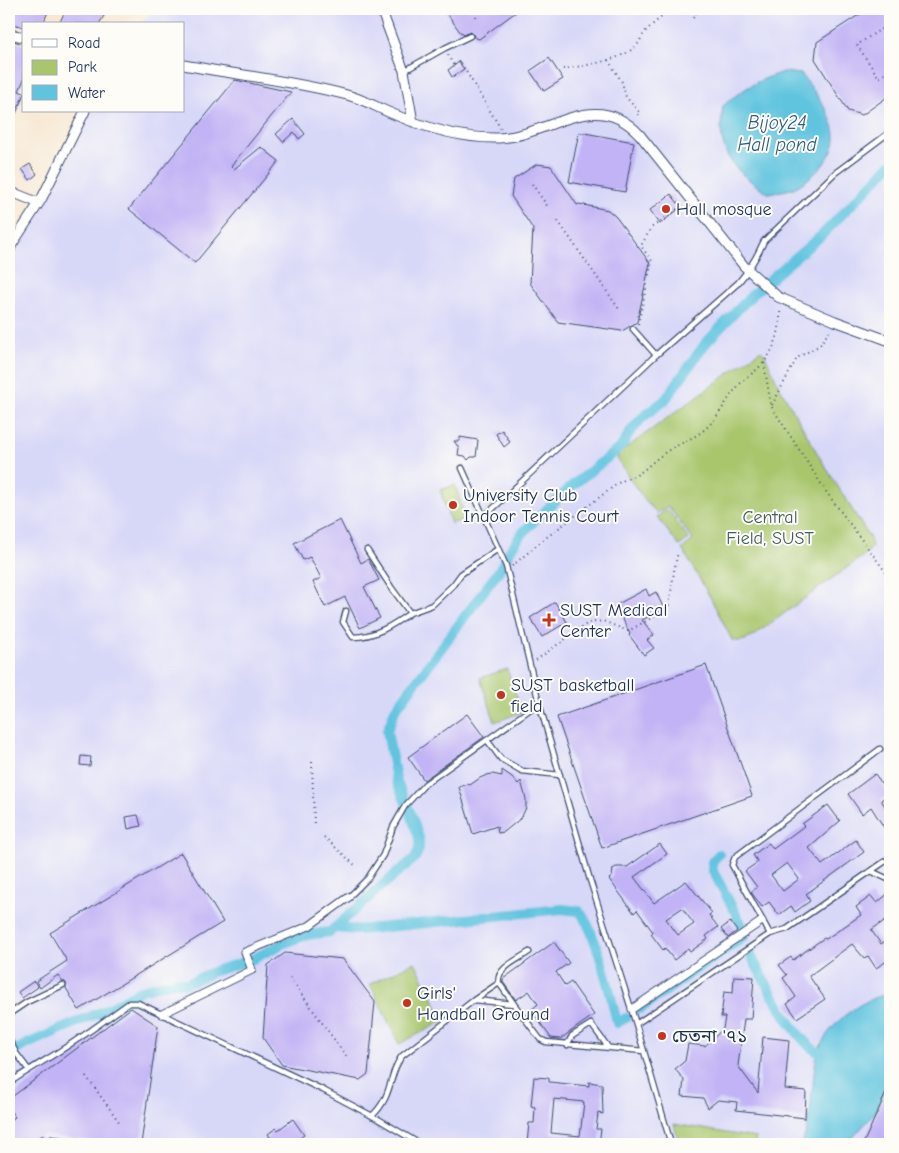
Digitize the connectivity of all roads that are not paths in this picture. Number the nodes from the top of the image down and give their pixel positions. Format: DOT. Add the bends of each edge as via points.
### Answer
graph roads {
  1 [pos="381,9"];
  2 [pos="9,34"];
  3 [pos="470,36"];
  4 [pos="22,37"];
  5 [pos="185,65"];
  6 [pos="404,71"];
  7 [pos="84,112"];
  8 [pos="413,122"];
  9 [pos="890,132"];
  10 [pos="9,191"];
  11 [pos="39,202"];
  12 [pos="9,253"];
  13 [pos="749,270"];
  14 [pos="633,329"];
  15 [pos="890,341"];
  16 [pos="656,355"];
  17 [pos="462,468"];
  18 [pos="484,517"];
  19 [pos="498,549"];
  20 [pos="367,550"];
  21 [pos="346,611"];
  22 [pos="410,613"];
  23 [pos="539,703"];
  24 [pos="487,740"];
  25 [pos="880,749"];
  26 [pos="560,775"];
  27 [pos="887,860"];
  28 [pos="870,872"];
  29 [pos="890,880"];
  30 [pos="349,897"];
  31 [pos="762,920"];
  32 [pos="770,934"];
  33 [pos="529,952"];
  34 [pos="499,983"];
  35 [pos="63,985"];
  36 [pos="474,1000"];
  37 [pos="514,1004"];
  38 [pos="632,1009"];
  39 [pos="9,1014"];
  40 [pos="162,1014"];
  41 [pos="636,1024"];
  42 [pos="9,1039"];
  43 [pos="567,1045"];
  44 [pos="608,1047"];
  45 [pos="644,1051"];
  46 [pos="28,1069"];
  47 [pos="9,1083"];
  48 [pos="372,1116"];
  49 [pos="420,1144"];
  50 [pos="671,1144"];
  1 -- 6 [label="street"];
  2 -- 4 [label="street"];
  3 -- 6 [label="lane"];
  5 -- 8 [label="street" via="348,95"];
  6 -- 8 [label="street"];
  7 -- 11 [label="street"];
  8 -- 13 [label="street" via="458,135 506,137 522,135 570,118 594,114 618,117 633,127"];
  9 -- 13 [label="lane" via="834,173 769,236"];
  10 -- 11 [label="street"];
  11 -- 12 [label="street"];
  13 -- 15 [label="street" via="778,297"];
  13 -- 16 [label="lane"];
  14 -- 16 [label="lane"];
  16 -- 18 [label="lane"];
  17 -- 18 [label="lane"];
  18 -- 19 [label="lane"];
  19 -- 22 [label="lane" via="461,574 432,605"];
  19 -- 23 [label="lane" via="506,568"];
  20 -- 22 [label="lane"];
  21 -- 22 [label="lane" via="344,622 353,637 366,637 396,624"];
  23 -- 24 [label="lane"];
  23 -- 26 [label="lane"];
  24 -- 26 [label="lane" via="501,759 522,771"];
  24 -- 30 [label="lane" via="425,784 404,806 383,855 368,878"];
  25 -- 31 [label="lane" via="735,857 732,865"];
  26 -- 38 [label="lane"];
  27 -- 28 [label="lane"];
  28 -- 29 [label="lane"];
  28 -- 32 [label="lane" via="788,929"];
  30 -- 40 [label="street" via="309,926 245,952 252,970"];
  31 -- 32 [label="lane"];
  31 -- 38 [label="street"];
  32 -- 41 [label="lane"];
  33 -- 34 [label="lane" via="500,973"];
  34 -- 36 [label="lane"];
  34 -- 37 [label="lane"];
  35 -- 39 [label="lane"];
  36 -- 37 [label="lane"];
  36 -- 48 [label="lane" via="402,1056 397,1062 386,1098"];
  37 -- 43 [label="lane" via="540,1039"];
  38 -- 41 [label="lane"];
  40 -- 46 [label="lane" via="138,1003 129,1003"];
  40 -- 48 [label="lane" via="264,1060"];
  41 -- 45 [label="lane"];
  42 -- 46 [label="lane"];
  43 -- 44 [label="lane"];
  43 -- 44 [label="lane" via="572,1036 591,1024"];
  44 -- 45 [label="lane"];
  45 -- 50 [label="lane"];
  46 -- 47 [label="lane"];
  48 -- 49 [label="lane"];
}
